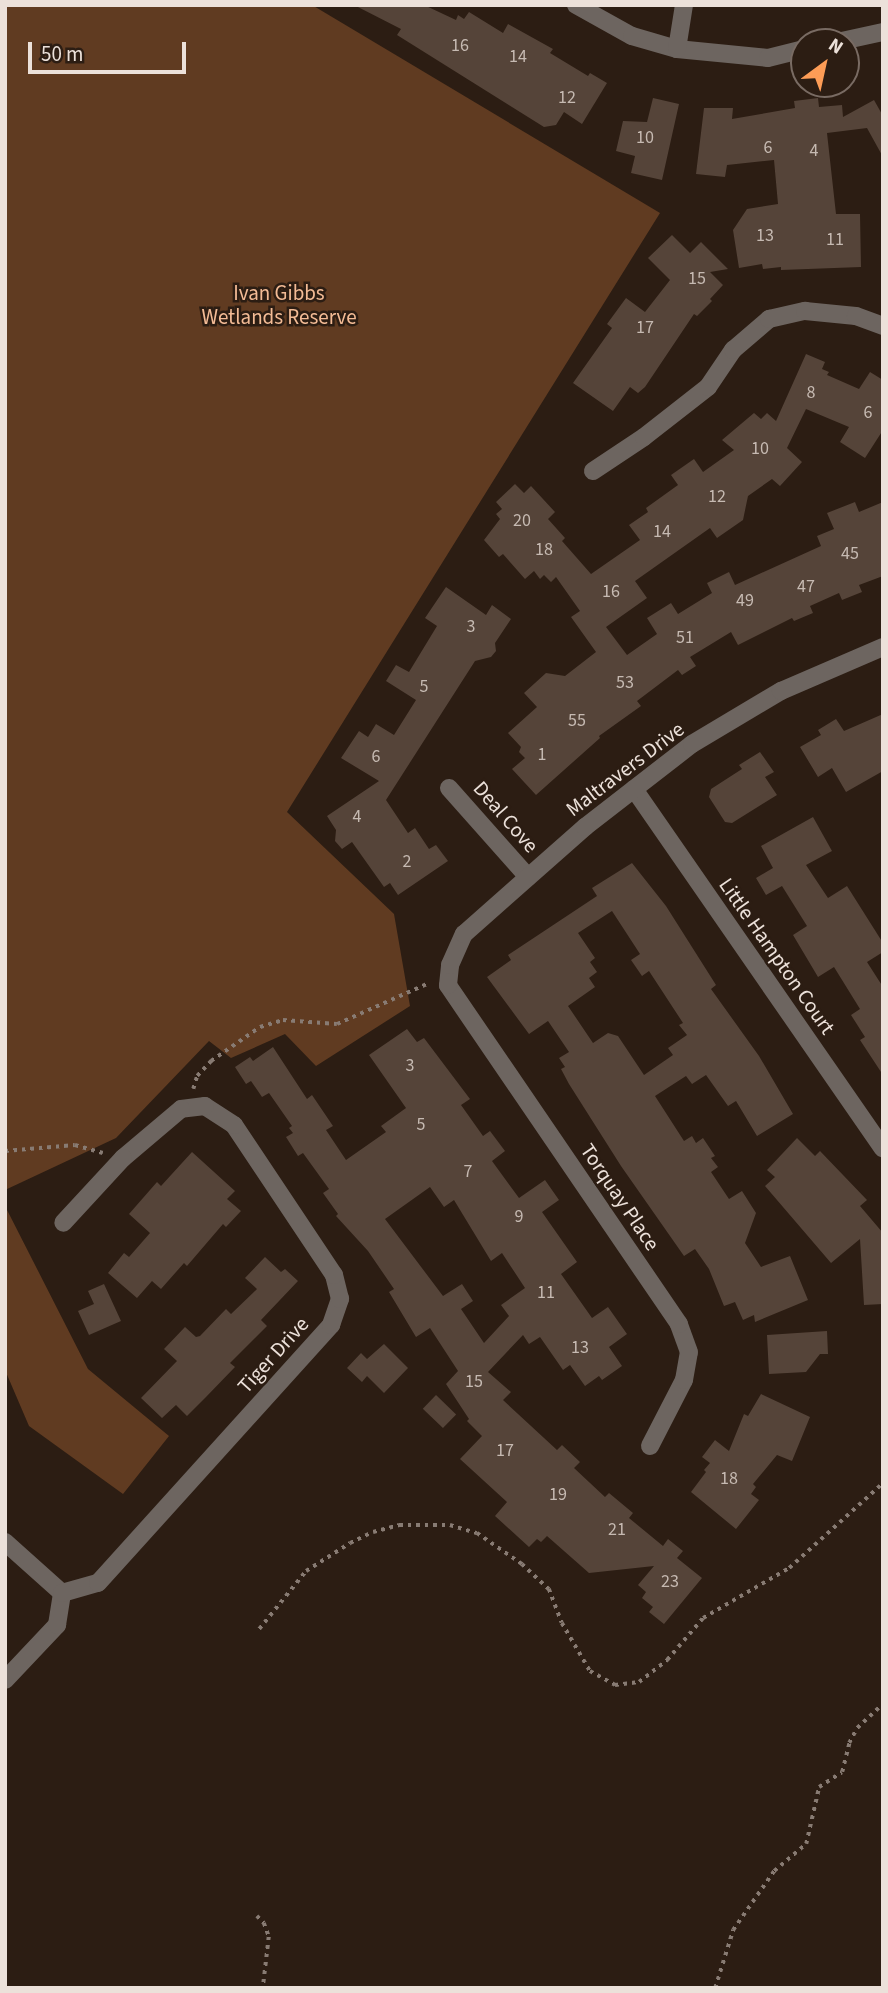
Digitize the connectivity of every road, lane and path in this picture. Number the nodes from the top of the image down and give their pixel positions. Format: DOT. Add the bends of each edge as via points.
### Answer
graph roads {
  1 [pos="576,5"];
  2 [pos="684,5"];
  3 [pos="883,32"];
  4 [pos="860,37"];
  5 [pos="677,49"];
  6 [pos="790,53"];
  7 [pos="883,326"];
  8 [pos="593,471"];
  9 [pos="883,647"];
  10 [pos="449,788"];
  11 [pos="634,789"];
  12 [pos="528,877"];
  13 [pos="448,985"];
  14 [pos="181,1109"];
  15 [pos="883,1149"];
  16 [pos="5,1151"];
  17 [pos="123,1158"];
  18 [pos="63,1223"];
  19 [pos="650,1446"];
  20 [pos="883,1483"];
  21 [pos="5,1542"];
  22 [pos="62,1593"];
  23 [pos="259,1629"];
  24 [pos="5,1680"];
  25 [pos="883,1704"];
  26 [pos="257,1916"];
  27 [pos="263,1988"];
  28 [pos="715,1988"];
  1 -- 5 [label="street" via="632,36"];
  2 -- 5 [label="street"];
  3 -- 4 [label="street"];
  5 -- 6 [label="street" via="768,58"];
  7 -- 8 [label="street" via="856,316 805,312 769,319 733,350 708,387"];
  9 -- 11 [label="street, Maltravers Drive" via="781,691 692,744"];
  10 -- 12 [label="street, Deal Cove"];
  11 -- 12 [label="street, Maltravers Drive"];
  11 -- 15 [label="street, Little Hampton Court"];
  12 -- 13 [label="street, Maltravers Drive" via="464,934 450,965"];
  13 -- 14 [label="path" via="430,983 337,1024 283,1020 260,1027 211,1061 197,1076"];
  13 -- 19 [label="street, Torquay Place" via="679,1324 689,1352 684,1380"];
  14 -- 17 [label="street"];
  14 -- 22 [label="street, Tiger Drive" via="205,1106 234,1125 334,1275 340,1299 331,1325 98,1583"];
  16 -- 17 [label="path" via="75,1145"];
  17 -- 18 [label="street"];
  20 -- 23 [label="path" via="789,1568 703,1618 667,1660 639,1682 615,1685 590,1671 562,1623 549,1589 477,1533 450,1525 399,1525 350,1543 306,1571"];
  21 -- 22 [label="street"];
  22 -- 24 [label="street" via="57,1625"];
  25 -- 28 [label="path" via="857,1728 842,1772 820,1787 807,1844 774,1871 733,1930"];
  26 -- 27 [label="path" via="269,1937"];
}
